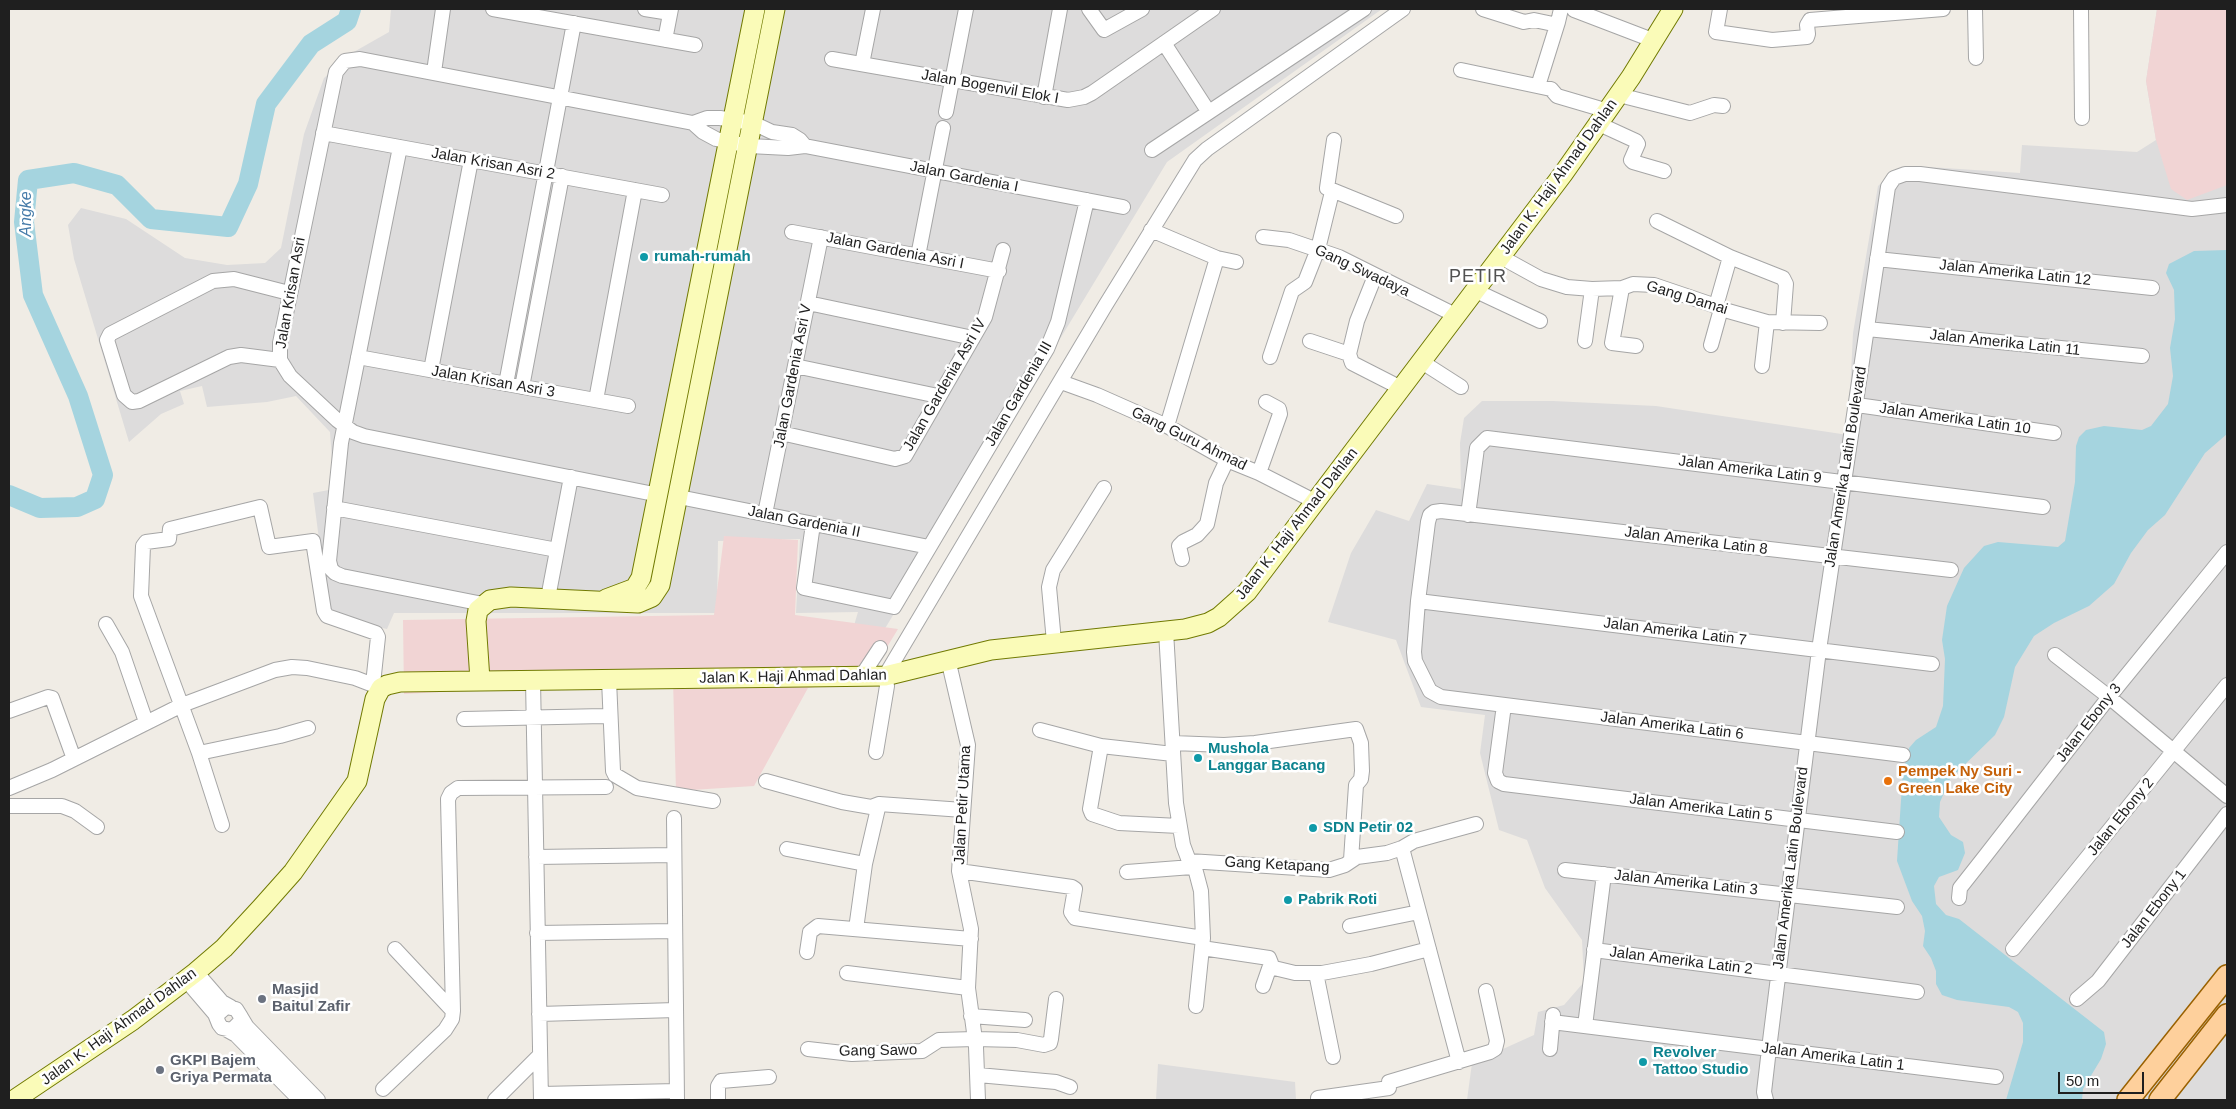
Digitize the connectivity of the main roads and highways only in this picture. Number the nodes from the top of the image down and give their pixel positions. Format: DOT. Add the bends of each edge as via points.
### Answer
graph roads {
  1 [pos="755,9"];
  2 [pos="775,9"];
  3 [pos="1673,9"];
  4 [pos="659,494"];
  5 [pos="679,496"];
  6 [pos="602,600"];
  7 [pos="480,680"];
  8 [pos="2227,976"];
  9 [pos="2227,1015"];
  10 [pos="2132,1099"];
  11 [pos="14,1100"];
  12 [pos="2160,1100"];
  1 -- 4 [label="main road"];
  2 -- 5 [label="main road"];
  3 -- 7 [label="main road, Jalan K. Haji Ahmad Dahlan" via="1604,118 1247,592 1229,610 1203,625 991,650 875,677 533,687"];
  4 -- 5 [label="main road" via="663,508 670,509"];
  4 -- 5 [label="main road" via="668,480 675,481"];
  4 -- 6 [label="main road" via="638,583 630,590"];
  5 -- 6 [label="main road" via="657,592 638,603"];
  6 -- 7 [label="main road" via="501,598 483,604 476,621"];
  7 -- 11 [label="main road, Jalan K. Haji Ahmad Dahlan" via="400,682 377,686 361,769 351,792 293,872 192,978"];
  8 -- 10 [label="main road"];
  9 -- 12 [label="main road"];
}
